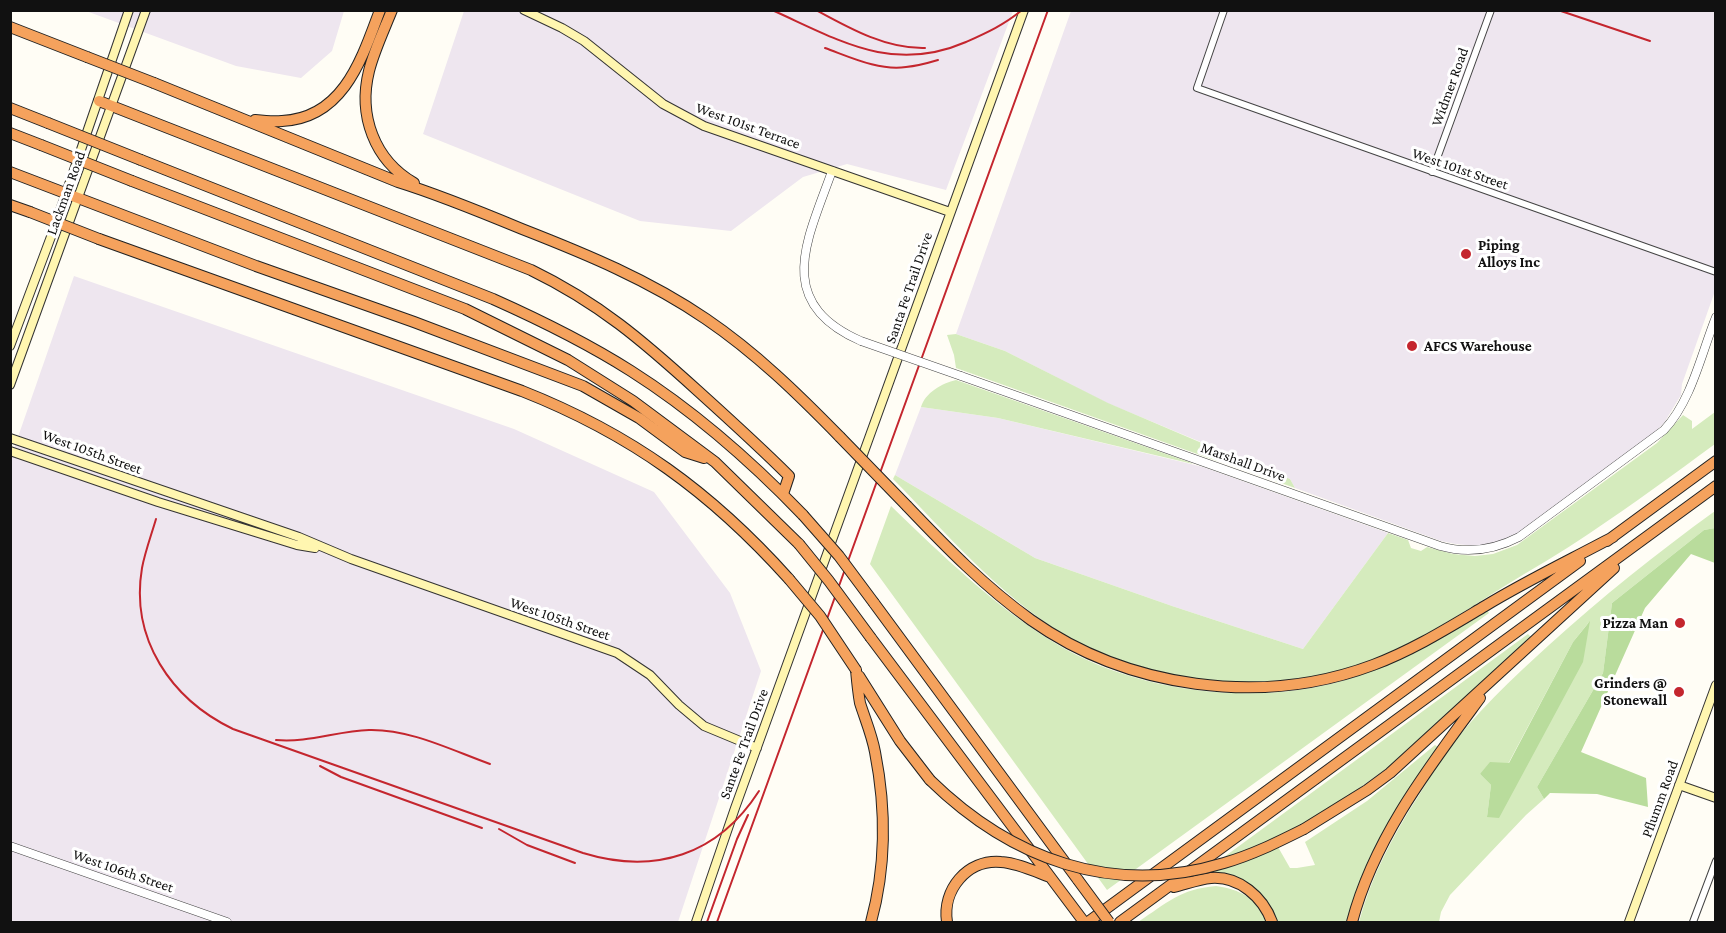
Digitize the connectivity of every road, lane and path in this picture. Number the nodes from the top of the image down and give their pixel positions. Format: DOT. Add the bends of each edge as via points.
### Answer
graph roads {
  1 [pos="129,10"];
  2 [pos="380,10"];
  3 [pos="392,10"];
  4 [pos="524,10"];
  5 [pos="1024,10"];
  6 [pos="1224,10"];
  7 [pos="1491,10"];
  8 [pos="144,11"];
  9 [pos="10,27"];
  10 [pos="99,101"];
  11 [pos="10,106"];
  12 [pos="112,106"];
  13 [pos="247,120"];
  14 [pos="10,133"];
  15 [pos="832,171"];
  16 [pos="10,172"];
  17 [pos="1432,172"];
  18 [pos="430,192"];
  19 [pos="66,194"];
  20 [pos="79,199"];
  21 [pos="10,205"];
  22 [pos="950,212"];
  23 [pos="1716,272"];
  24 [pos="1716,317"];
  25 [pos="10,346"];
  26 [pos="10,385"];
  27 [pos="10,438"];
  28 [pos="10,451"];
  29 [pos="1716,461"];
  30 [pos="715,462"];
  31 [pos="1716,486"];
  32 [pos="783,494"];
  33 [pos="1613,537"];
  34 [pos="1647,537"];
  35 [pos="333,552"];
  36 [pos="821,575"];
  37 [pos="855,670"];
  38 [pos="1495,678"];
  39 [pos="1716,684"];
  40 [pos="757,748"];
  41 [pos="1679,785"];
  42 [pos="1716,798"];
  43 [pos="10,846"];
  44 [pos="1715,862"];
  45 [pos="1050,877"];
  46 [pos="1167,889"];
  47 [pos="227,922"];
  48 [pos="696,922"];
  49 [pos="871,922"];
  50 [pos="946,922"];
  51 [pos="1086,922"];
  52 [pos="1109,922"];
  53 [pos="1120,922"];
  54 [pos="1272,922"];
  55 [pos="1352,922"];
  56 [pos="1629,922"];
  57 [pos="1693,922"];
  1 -- 10 [label="main road, Lackman Road"];
  2 -- 13 [label="highway" via="354,74 328,104 300,118"];
  3 -- 18 [label="highway" via="369,68 366,116 389,164"];
  4 -- 15 [label="main road, West 101st Terrace" via="584,42 646,93 685,117"];
  5 -- 22 [label="main road, Santa Fe Trail Drive"];
  6 -- 17 [label="street, West 101st Street" via="1197,88"];
  7 -- 17 [label="street, Widmer Road"];
  8 -- 12 [label="main road, Lackman Road"];
  9 -- 13 [label="highway, bridge"];
  10 -- 12 [label="highway"];
  10 -- 19 [label="main road, Lackman Road"];
  11 -- 32 [label="highway, bridge" via="554,327 631,371 683,407"];
  12 -- 20 [label="main road, Lackman Road"];
  12 -- 32 [label="highway" via="521,267 570,290 635,335 762,450 789,476"];
  13 -- 18 [label="highway"];
  14 -- 30 [label="highway, bridge" via="499,324 604,382"];
  15 -- 22 [label="main road, West 101st Terrace"];
  15 -- 24 [label="street, Marshall Drive, bridge" via="803,258 810,297 836,328 961,376 1456,550 1501,545 1519,537 1664,430 1685,397"];
  16 -- 19 [label="highway"];
  17 -- 23 [label="street, West 101st Street"];
  18 -- 33 [label="highway, bridge" via="593,257 660,290 707,319 788,384 993,591 1070,644 1149,675 1231,687 1269,686 1312,681 1371,666 1419,645"];
  19 -- 20 [label="highway"];
  19 -- 25 [label="main road, Lackman Road"];
  20 -- 26 [label="main road, Lackman Road"];
  20 -- 30 [label="highway" via="583,386 639,418 685,452"];
  21 -- 37 [label="highway, bridge" via="512,387 635,446 696,488 739,526 820,616"];
  22 -- 36 [label="main road, Santa Fe Trail Drive"];
  27 -- 35 [label="main road, West 105th Street"];
  28 -- 35 [label="main road, West 105th Street" via="158,502 297,545"];
  29 -- 33 [label="highway"];
  30 -- 45 [label="highway, bridge" via="799,544 830,581"];
  31 -- 34 [label="highway"];
  32 -- 52 [label="highway, bridge" via="846,565"];
  33 -- 51 [label="highway"];
  34 -- 38 [label="highway"];
  34 -- 46 [label="highway"];
  35 -- 40 [label="main road, West 105th Street" via="617,653 650,675 704,726"];
  36 -- 40 [label="main road, Sante Fe Trail Drive"];
  37 -- 38 [label="highway, bridge" via="914,761 965,813 1016,845 1056,861 1094,871 1146,875 1204,869 1304,830 1390,773"];
  37 -- 49 [label="highway" via="874,749 883,816 880,874"];
  38 -- 55 [label="highway" via="1394,824 1366,880"];
  39 -- 41 [label="main road, Pflumm Road"];
  40 -- 48 [label="main road, Sante Fe Trail Drive"];
  41 -- 42 [label="main road"];
  41 -- 56 [label="main road, Pflumm Road"];
  43 -- 47 [label="street, West 106th Street"];
  44 -- 57 [label="street"];
  45 -- 50 [label="highway" via="1006,862 978,866 965,873 951,889"];
  45 -- 51 [label="highway"];
  46 -- 53 [label="highway"];
  46 -- 54 [label="highway" via="1209,878 1232,881 1259,898"];
}
